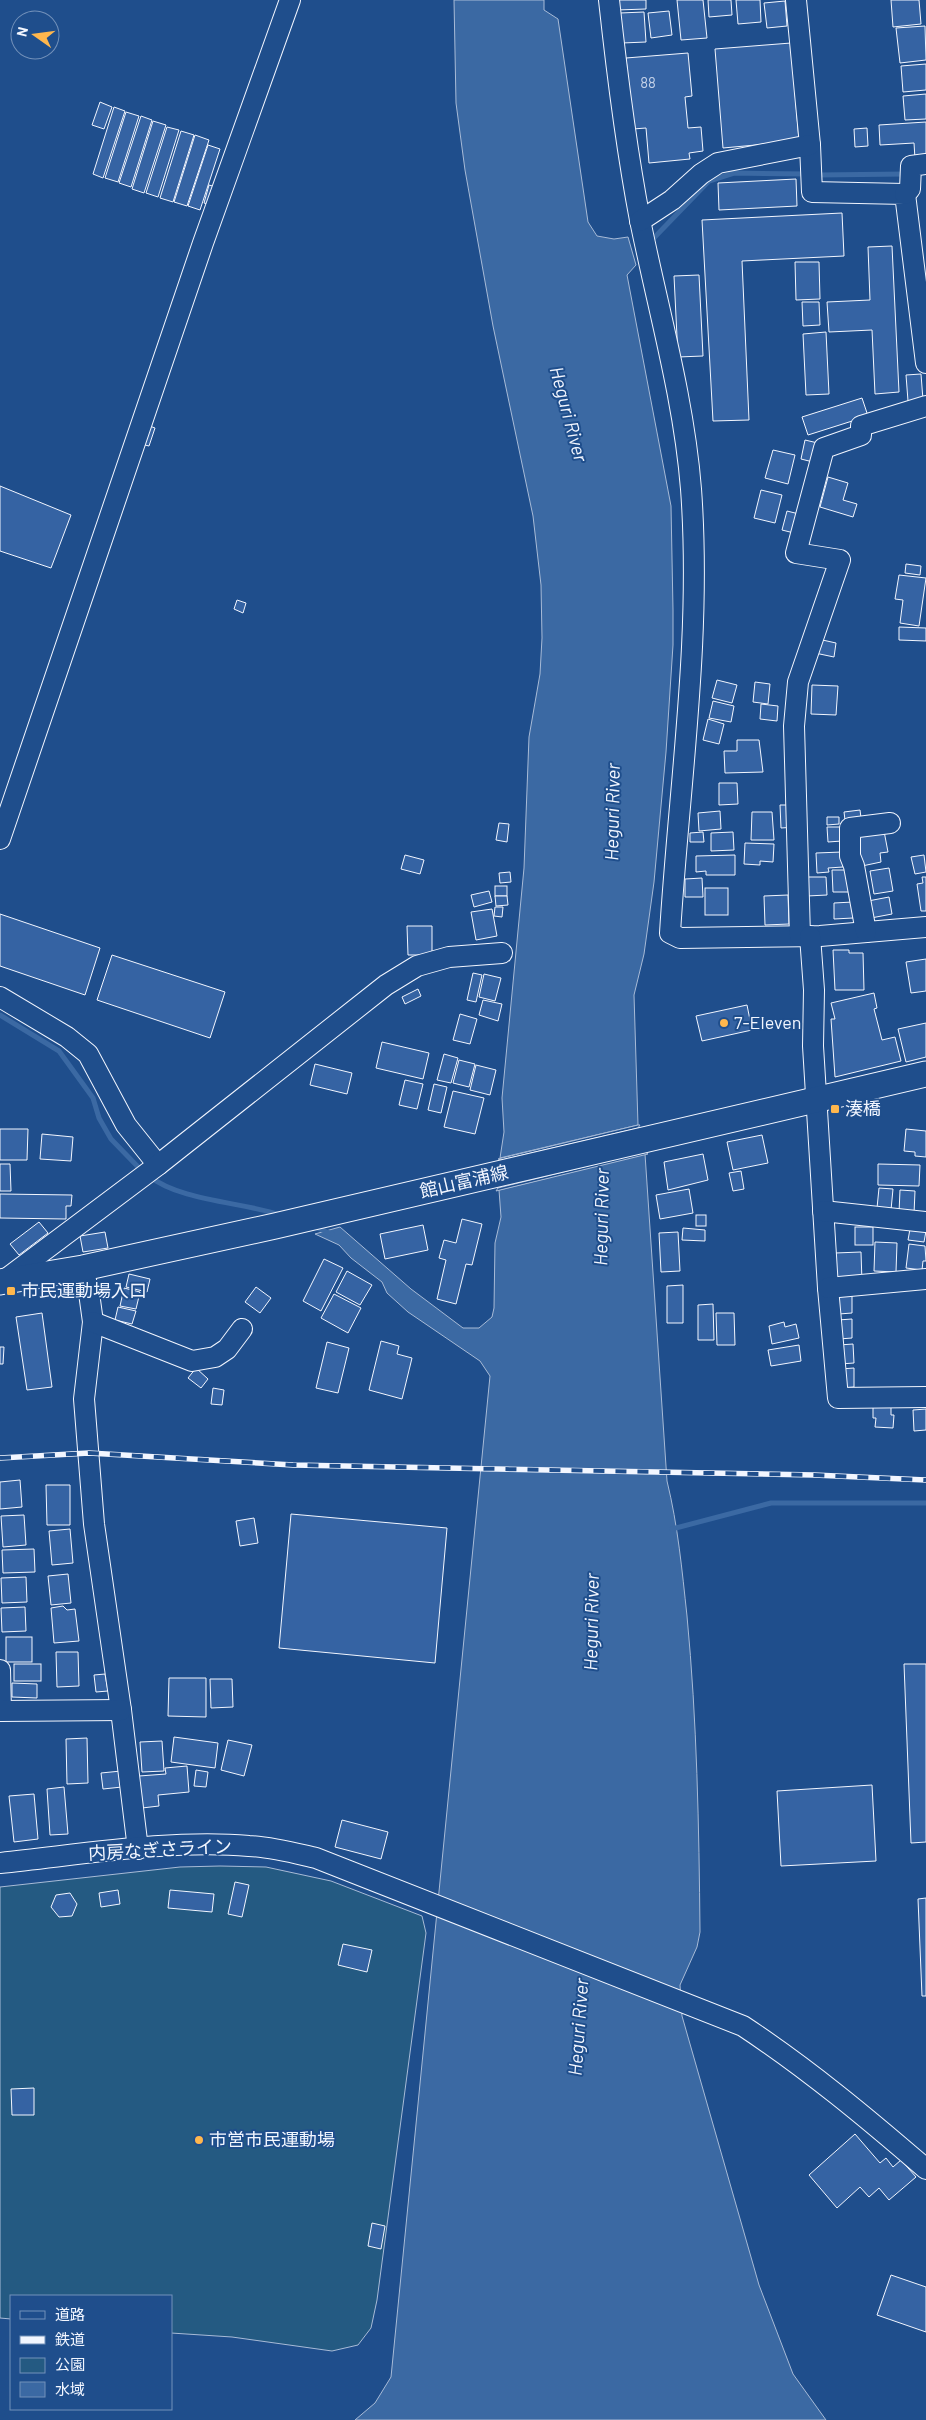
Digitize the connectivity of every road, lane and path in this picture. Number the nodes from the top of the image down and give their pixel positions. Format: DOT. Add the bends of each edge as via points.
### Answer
graph roads {
  1 [pos="290,0"];
  2 [pos="609,0"];
  3 [pos="796,0"];
  4 [pos="810,144"];
  5 [pos="913,178"];
  6 [pos="642,226"];
  7 [pos="925,338"];
  8 [pos="926,363"];
  9 [pos="926,406"];
  10 [pos="890,823"];
  11 [pos="0,839"];
  12 [pos="926,927"];
  13 [pos="866,932"];
  14 [pos="805,936"];
  15 [pos="502,953"];
  16 [pos="0,997"];
  17 [pos="926,1074"];
  18 [pos="817,1099"];
  19 [pos="154,1168"];
  20 [pos="824,1211"];
  21 [pos="926,1222"];
  22 [pos="83,1268"];
  23 [pos="926,1279"];
  24 [pos="1,1282"];
  25 [pos="828,1288"];
  26 [pos="92,1322"];
  27 [pos="242,1329"];
  28 [pos="926,1397"];
  29 [pos="0,1670"];
  30 [pos="121,1710"];
  31 [pos="1,1711"];
  32 [pos="138,1849"];
  33 [pos="0,1863"];
  34 [pos="926,2169"];
  1 -- 11 [label="street" via="203,243"];
  2 -- 6 [label="street" via="618,84"];
  3 -- 4 [label="street"];
  4 -- 5 [label="street" via="812,192"];
  4 -- 6 [label="street" via="718,163"];
  5 -- 7 [label="street"];
  6 -- 14 [label="street" via="684,435 691,489 693,594 688,714 670,933 680,938"];
  7 -- 8 [label="street"];
  9 -- 14 [label="street" via="861,426 861,435 824,448 796,553 840,560 798,682 794,726"];
  10 -- 13 [label="street" via="850,828 850,856"];
  12 -- 13 [label="street"];
  13 -- 14 [label="street"];
  14 -- 18 [label="street" via="814,990 813,1046"];
  15 -- 19 [label="street" via="449,957 417,966 386,985"];
  16 -- 19 [label="street" via="67,1037 88,1054 126,1125"];
  17 -- 18 [label="main road, 館山富浦線"];
  18 -- 20 [label="street"];
  18 -- 22 [label="main road, 館山富浦線"];
  19 -- 24 [label="street"];
  20 -- 21 [label="street"];
  20 -- 25 [label="street"];
  22 -- 24 [label="main road, 館山富浦線"];
  22 -- 26 [label="street"];
  23 -- 25 [label="street"];
  25 -- 28 [label="street" via="838,1398"];
  26 -- 27 [label="street" via="192,1360 214,1357 227,1348"];
  26 -- 30 [label="street" via="84,1399 94,1524"];
  29 -- 31 [label="street"];
  30 -- 31 [label="street"];
  30 -- 32 [label="street"];
  32 -- 33 [label="street, 内房なぎさライン"];
  32 -- 34 [label="street, 内房なぎさライン" via="228,1845 283,1850 316,1858 692,2005 743,2026 794,2060"];
}
